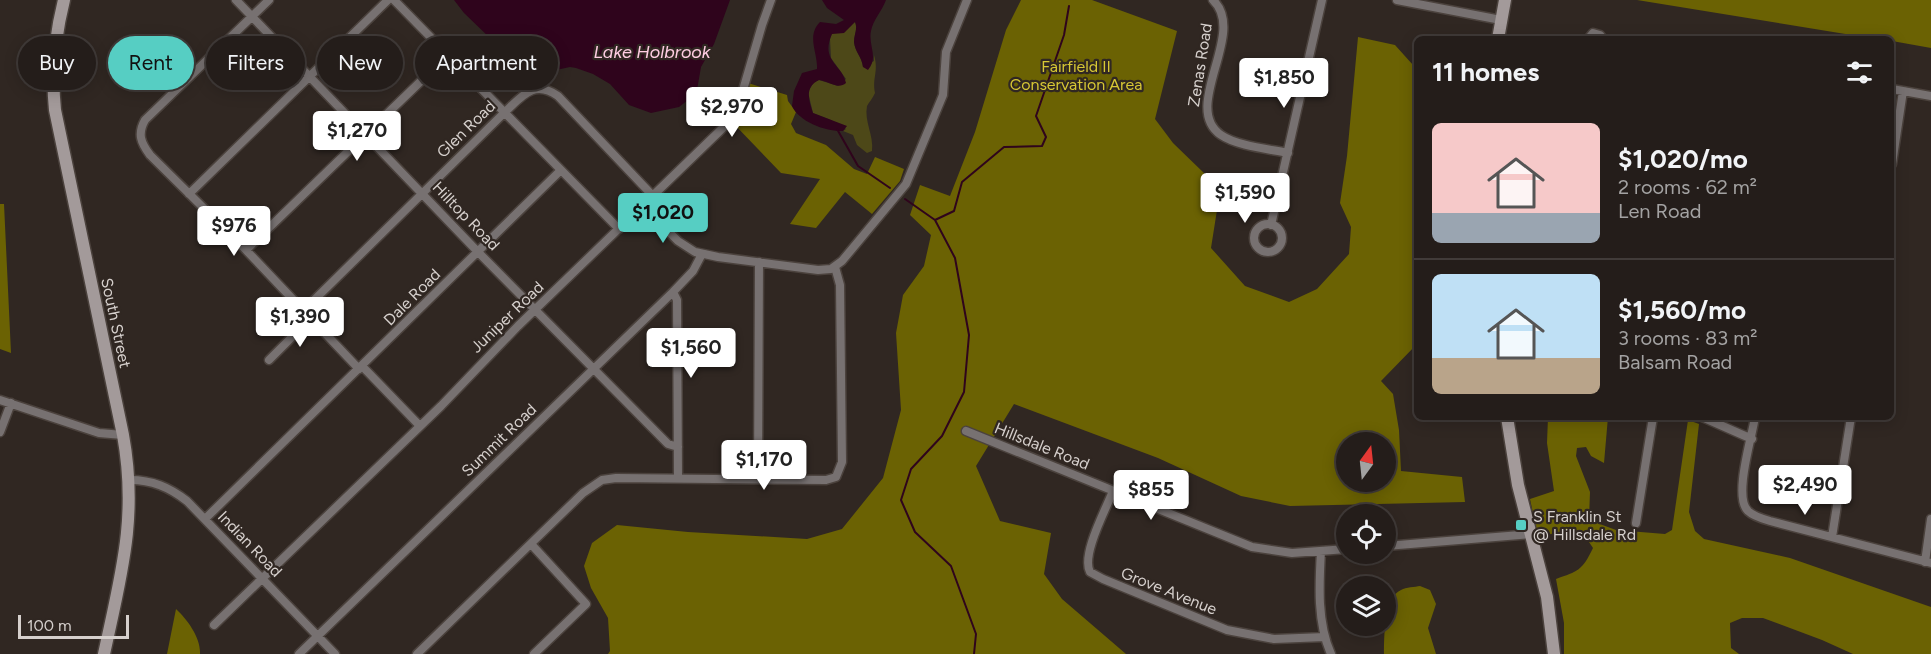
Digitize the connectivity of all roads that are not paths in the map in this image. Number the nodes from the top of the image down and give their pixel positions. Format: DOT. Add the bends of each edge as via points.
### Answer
graph roads {
  1 [pos="64,0"];
  2 [pos="236,0"];
  3 [pos="269,0"];
  4 [pos="388,0"];
  5 [pos="394,0"];
  6 [pos="771,0"];
  7 [pos="967,0"];
  8 [pos="1213,0"];
  9 [pos="1322,0"];
  10 [pos="1397,0"];
  11 [pos="1505,0"];
  12 [pos="252,16"];
  13 [pos="1501,20"];
  14 [pos="431,36"];
  15 [pos="1498,36"];
  16 [pos="309,75"];
  17 [pos="415,88"];
  18 [pos="1894,89"];
  19 [pos="484,90"];
  20 [pos="1903,91"];
  21 [pos="1931,96"];
  22 [pos="505,112"];
  23 [pos="366,136"];
  24 [pos="1894,151"];
  25 [pos="1288,153"];
  26 [pos="561,171"];
  27 [pos="422,192"];
  28 [pos="189,194"];
  29 [pos="653,196"];
  30 [pos="643,206"];
  31 [pos="1271,225"];
  32 [pos="619,229"];
  33 [pos="246,250"];
  34 [pos="478,252"];
  35 [pos="702,254"];
  36 [pos="759,262"];
  37 [pos="835,267"];
  38 [pos="673,292"];
  39 [pos="535,309"];
  40 [pos="304,310"];
  41 [pos="311,318"];
  42 [pos="269,360"];
  43 [pos="361,368"];
  44 [pos="595,369"];
  45 [pos="0,400"];
  46 [pos="11,403"];
  47 [pos="1507,420"];
  48 [pos="1653,420"];
  49 [pos="1709,420"];
  50 [pos="1755,420"];
  51 [pos="1851,420"];
  52 [pos="420,426"];
  53 [pos="966,430"];
  54 [pos="0,432"];
  55 [pos="123,435"];
  56 [pos="1752,439"];
  57 [pos="678,447"];
  58 [pos="678,478"];
  59 [pos="758,478"];
  60 [pos="130,480"];
  61 [pos="1113,491"];
  62 [pos="205,519"];
  63 [pos="1931,519"];
  64 [pos="1636,523"];
  65 [pos="1531,534"];
  66 [pos="1832,537"];
  67 [pos="531,544"];
  68 [pos="1396,545"];
  69 [pos="1336,550"];
  70 [pos="1321,551"];
  71 [pos="1928,562"];
  72 [pos="261,578"];
  73 [pos="214,625"];
  74 [pos="318,636"];
  75 [pos="1325,637"];
  76 [pos="104,654"];
  77 [pos="299,654"];
  78 [pos="335,654"];
  79 [pos="417,654"];
  80 [pos="534,654"];
  81 [pos="1330,654"];
  82 [pos="1554,654"];
  1 -- 55 [label="main road, South Street" via="55,52 55,110"];
  2 -- 12 [label="street, Hilltop Road"];
  3 -- 12 [label="street"];
  4 -- 16 [label="street"];
  5 -- 14 [label="street"];
  6 -- 29 [label="street, Juniper Road" via="733,116"];
  7 -- 37 [label="street" via="946,52 943,95 908,179"];
  8 -- 25 [label="street, Zenas Road" via="1221,11 1223,25 1208,100 1210,124 1231,140"];
  9 -- 25 [label="street"];
  10 -- 13 [label="street"];
  11 -- 13 [label="main road"];
  12 -- 16 [label="street, Hilltop Road"];
  12 -- 28 [label="street" via="149,117 140,132 150,155"];
  13 -- 15 [label="main road"];
  16 -- 23 [label="street, Hilltop Road"];
  16 -- 28 [label="street"];
  17 -- 23 [label="street"];
  18 -- 20 [label="street"];
  19 -- 22 [label="street"];
  20 -- 21 [label="street"];
  20 -- 24 [label="street"];
  22 -- 26 [label="street"];
  22 -- 27 [label="street, Glen Road"];
  22 -- 29 [label="street, Glen Road" via="534,89 550,91"];
  23 -- 27 [label="street, Hilltop Road"];
  23 -- 33 [label="street"];
  25 -- 31 [label="street"];
  26 -- 32 [label="street"];
  26 -- 34 [label="street, Dale Road"];
  27 -- 34 [label="street, Hilltop Road"];
  27 -- 40 [label="street, Glen Road"];
  28 -- 33 [label="street"];
  29 -- 30 [label="street, Juniper Road"];
  30 -- 32 [label="street, Juniper Road"];
  30 -- 35 [label="street" via="681,244"];
  32 -- 39 [label="street, Juniper Road"];
  33 -- 40 [label="street"];
  34 -- 39 [label="street, Hilltop Road"];
  34 -- 43 [label="street, Dale Road"];
  35 -- 36 [label="street"];
  35 -- 38 [label="street, Summit Road" via="693,271"];
  36 -- 37 [label="street" via="823,270"];
  36 -- 59 [label="street"];
  37 -- 59 [label="street" via="840,285 842,462 838,475 826,480"];
  38 -- 44 [label="street, Summit Road"];
  38 -- 57 [label="street" via="677,300"];
  39 -- 44 [label="street, Hilltop Road"];
  39 -- 52 [label="street, Juniper Road"];
  40 -- 41 [label="street"];
  41 -- 42 [label="street"];
  41 -- 43 [label="street"];
  43 -- 52 [label="street"];
  43 -- 62 [label="street, Dale Road"];
  44 -- 57 [label="street, Hilltop Road" via="668,444"];
  44 -- 74 [label="street, Summit Road"];
  45 -- 46 [label="street"];
  46 -- 54 [label="street"];
  46 -- 55 [label="street" via="99,433"];
  47 -- 65 [label="main road"];
  48 -- 64 [label="street"];
  49 -- 56 [label="street"];
  50 -- 56 [label="street"];
  51 -- 66 [label="street"];
  52 -- 72 [label="street, Juniper Road"];
  53 -- 61 [label="street, Hillsdale Road"];
  55 -- 60 [label="main road, South Street"];
  56 -- 66 [label="street" via="1742,502 1748,512"];
  57 -- 58 [label="street"];
  58 -- 59 [label="street"];
  58 -- 67 [label="street" via="602,480 586,490"];
  60 -- 62 [label="street, Indian Road" via="152,482 171,490"];
  60 -- 76 [label="main road, South Street" via="126,548"];
  61 -- 70 [label="street, Hillsdale Road" via="1252,547 1278,552"];
  61 -- 75 [label="street, Grove Avenue" via="1089,551 1090,572 1227,630 1274,639"];
  62 -- 72 [label="street, Indian Road"];
  63 -- 71 [label="street"];
  65 -- 68 [label="street"];
  65 -- 82 [label="main road" via="1547,597"];
  66 -- 71 [label="street"];
  67 -- 79 [label="street"];
  67 -- 80 [label="street" via="586,604"];
  69 -- 70 [label="street, Hillsdale Road"];
  70 -- 75 [label="street"];
  72 -- 73 [label="street, Juniper Road"];
  72 -- 74 [label="street, Indian Road"];
  74 -- 77 [label="street, Summit Road"];
  74 -- 78 [label="street, Indian Road"];
  75 -- 81 [label="street"];
}
